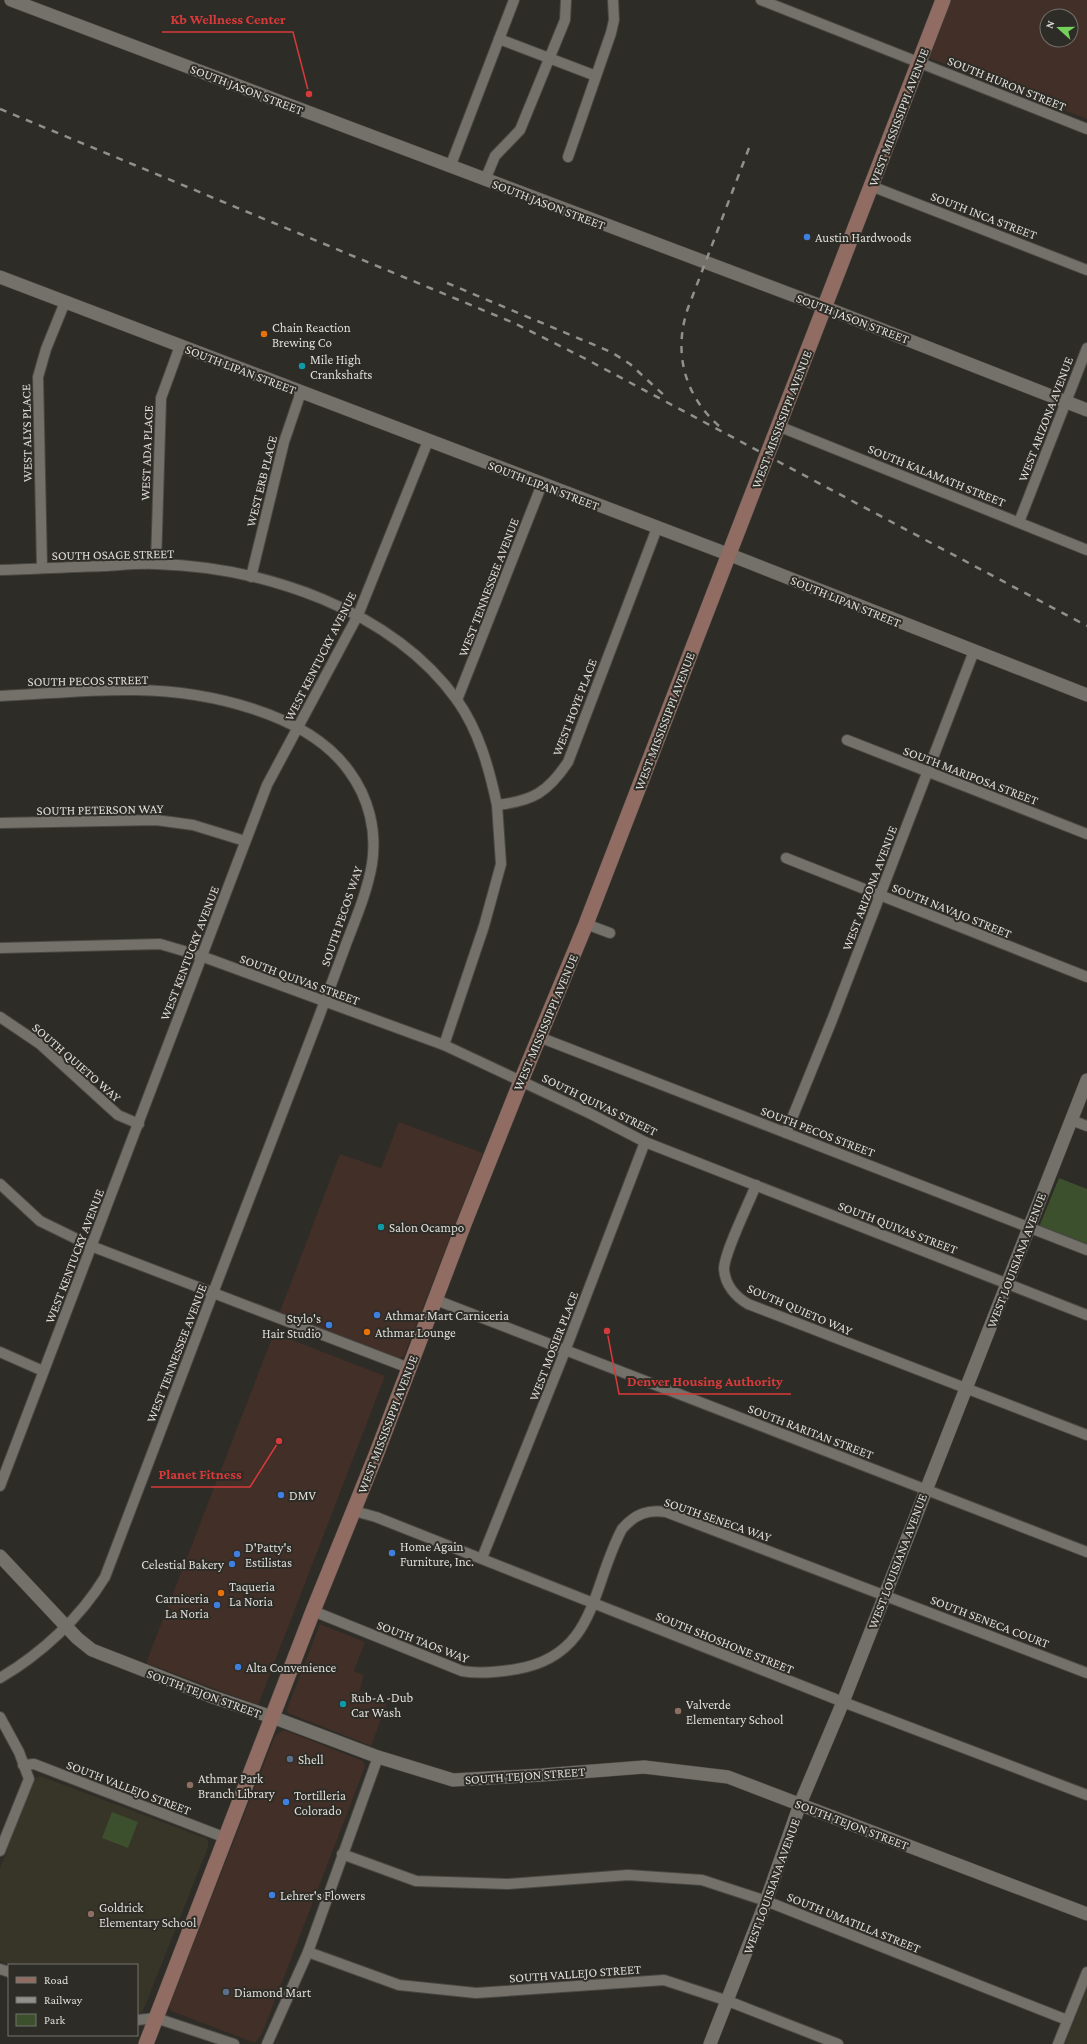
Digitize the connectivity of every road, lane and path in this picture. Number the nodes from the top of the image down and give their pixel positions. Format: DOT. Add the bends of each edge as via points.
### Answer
graph roads {
  1 [pos="11,0"];
  2 [pos="514,0"];
  3 [pos="566,0"];
  4 [pos="613,0"];
  5 [pos="761,0"];
  6 [pos="943,0"];
  7 [pos="499,39"];
  8 [pos="550,58"];
  9 [pos="919,62"];
  10 [pos="596,76"];
  11 [pos="1087,129"];
  12 [pos="568,157"];
  13 [pos="450,167"];
  14 [pos="485,180"];
  15 [pos="871,186"];
  16 [pos="1087,270"];
  17 [pos="0,277"];
  18 [pos="65,302"];
  19 [pos="824,307"];
  20 [pos="180,346"];
  21 [pos="1087,348"];
  22 [pos="301,392"];
  23 [pos="1066,401"];
  24 [pos="1087,410"];
  25 [pos="778,426"];
  26 [pos="428,441"];
  27 [pos="542,484"];
  28 [pos="1019,522"];
  29 [pos="657,528"];
  30 [pos="1087,550"];
  31 [pos="728,554"];
  32 [pos="156,564"];
  33 [pos="42,568"];
  34 [pos="0,570"];
  35 [pos="251,577"];
  36 [pos="358,615"];
  37 [pos="974,651"];
  38 [pos="1087,695"];
  39 [pos="0,696"];
  40 [pos="457,700"];
  41 [pos="298,728"];
  42 [pos="847,740"];
  43 [pos="928,773"];
  44 [pos="498,805"];
  45 [pos="370,812"];
  46 [pos="0,823"];
  47 [pos="1087,834"];
  48 [pos="245,841"];
  49 [pos="786,858"];
  50 [pos="880,895"];
  51 [pos="586,924"];
  52 [pos="610,933"];
  53 [pos="0,948"];
  54 [pos="201,956"];
  55 [pos="1087,977"];
  56 [pos="324,1002"];
  57 [pos="0,1017"];
  58 [pos="539,1037"];
  59 [pos="444,1045"];
  60 [pos="1087,1080"];
  61 [pos="521,1081"];
  62 [pos="1071,1120"];
  63 [pos="139,1124"];
  64 [pos="1087,1126"];
  65 [pos="786,1133"];
  66 [pos="645,1142"];
  67 [pos="0,1184"];
  68 [pos="756,1185"];
  69 [pos="1029,1227"];
  70 [pos="91,1246"];
  71 [pos="1087,1250"];
  72 [pos="1007,1283"];
  73 [pos="212,1293"];
  74 [pos="436,1300"];
  75 [pos="1087,1315"];
  76 [pos="565,1351"];
  77 [pos="0,1352"];
  78 [pos="409,1368"];
  79 [pos="43,1370"];
  80 [pos="965,1389"];
  81 [pos="1087,1435"];
  82 [pos="0,1486"];
  83 [pos="925,1489"];
  84 [pos="354,1511"];
  85 [pos="1087,1552"];
  86 [pos="0,1556"];
  87 [pos="482,1558"];
  88 [pos="884,1594"];
  89 [pos="593,1603"];
  90 [pos="312,1611"];
  91 [pos="66,1626"];
  92 [pos="1087,1673"];
  93 [pos="0,1678"];
  94 [pos="843,1702"];
  95 [pos="0,1717"];
  96 [pos="272,1717"];
  97 [pos="378,1757"];
  98 [pos="23,1764"];
  99 [pos="1087,1795"];
  100 [pos="800,1804"];
  101 [pos="226,1838"];
  102 [pos="0,1851"];
  103 [pos="342,1854"];
  104 [pos="766,1901"];
  105 [pos="1087,1914"];
  106 [pos="308,1952"];
  107 [pos="1087,1972"];
  108 [pos="728,2001"];
  109 [pos="156,2018"];
  110 [pos="138,2020"];
  111 [pos="1067,2020"];
  112 [pos="146,2044"];
  113 [pos="234,2044"];
  114 [pos="267,2044"];
  115 [pos="710,2044"];
  116 [pos="838,2044"];
  117 [pos="1058,2044"];
  1 -- 13 [label="street, SOUTH JASON STREET"];
  2 -- 7 [label="street"];
  3 -- 8 [label="street" via="565,20"];
  4 -- 10 [label="street" via="614,20"];
  5 -- 9 [label="street, SOUTH HURON STREET"];
  6 -- 9 [label="main road, WEST MISSISSIPPI AVENUE"];
  7 -- 8 [label="street"];
  7 -- 13 [label="street"];
  8 -- 10 [label="street"];
  8 -- 14 [label="street" via="520,130 496,156"];
  9 -- 11 [label="street, SOUTH HURON STREET"];
  9 -- 15 [label="main road, WEST MISSISSIPPI AVENUE"];
  10 -- 12 [label="street"];
  13 -- 14 [label="street, SOUTH JASON STREET"];
  14 -- 19 [label="street, SOUTH JASON STREET"];
  15 -- 16 [label="street, SOUTH INCA STREET"];
  15 -- 19 [label="main road, WEST MISSISSIPPI AVENUE"];
  17 -- 18 [label="street, SOUTH LIPAN STREET"];
  18 -- 20 [label="street, SOUTH LIPAN STREET"];
  18 -- 33 [label="street, WEST ALYS PLACE" via="38,377"];
  19 -- 23 [label="street, SOUTH JASON STREET"];
  19 -- 25 [label="main road, WEST MISSISSIPPI AVENUE"];
  20 -- 22 [label="street, SOUTH LIPAN STREET"];
  20 -- 32 [label="street, WEST ADA PLACE" via="161,398"];
  21 -- 23 [label="street, WEST ARIZONA AVENUE"];
  22 -- 26 [label="street, SOUTH LIPAN STREET"];
  22 -- 35 [label="street, WEST ERB PLACE" via="284,442"];
  23 -- 24 [label="street, SOUTH JASON STREET"];
  23 -- 28 [label="street, WEST ARIZONA AVENUE"];
  25 -- 28 [label="street, SOUTH KALAMATH STREET"];
  25 -- 31 [label="main road, WEST MISSISSIPPI AVENUE"];
  26 -- 27 [label="street, SOUTH LIPAN STREET"];
  26 -- 36 [label="street, WEST KENTUCKY AVENUE"];
  27 -- 29 [label="street, SOUTH LIPAN STREET"];
  27 -- 40 [label="street, WEST TENNESSEE AVENUE"];
  28 -- 30 [label="street, SOUTH KALAMATH STREET"];
  29 -- 31 [label="street, SOUTH LIPAN STREET"];
  29 -- 44 [label="street, WEST HOYE PLACE" via="568,762 552,783 537,794 520,802"];
  31 -- 37 [label="street, SOUTH LIPAN STREET"];
  31 -- 51 [label="main road, WEST MISSISSIPPI AVENUE"];
  32 -- 33 [label="street, SOUTH OSAGE STREET"];
  32 -- 35 [label="street, SOUTH OSAGE STREET" via="199,567"];
  33 -- 34 [label="street, SOUTH OSAGE STREET"];
  35 -- 36 [label="street, SOUTH OSAGE STREET" via="306,593"];
  36 -- 40 [label="street, SOUTH OSAGE STREET" via="410,651"];
  36 -- 41 [label="street, WEST KENTUCKY AVENUE"];
  37 -- 38 [label="street, SOUTH LIPAN STREET"];
  37 -- 43 [label="street, WEST ARIZONA AVENUE"];
  39 -- 41 [label="street, SOUTH PECOS STREET" via="137,690 176,694 226,702 265,713"];
  40 -- 44 [label="street, SOUTH OSAGE STREET" via="483,748"];
  41 -- 45 [label="street, SOUTH PECOS STREET" via="342,761 361,789"];
  41 -- 48 [label="street, WEST KENTUCKY AVENUE" via="267,784"];
  42 -- 43 [label="street, SOUTH MARIPOSA STREET"];
  43 -- 47 [label="street, SOUTH MARIPOSA STREET"];
  43 -- 50 [label="street, WEST ARIZONA AVENUE"];
  44 -- 59 [label="street" via="501,864 484,926"];
  45 -- 56 [label="street, SOUTH PECOS WAY" via="374,849 369,877"];
  46 -- 48 [label="street, SOUTH PETERSON WAY" via="156,820 193,825"];
  48 -- 54 [label="street, WEST KENTUCKY AVENUE"];
  49 -- 50 [label="street, SOUTH NAVAJO STREET"];
  50 -- 55 [label="street, SOUTH NAVAJO STREET"];
  50 -- 65 [label="street, WEST ARIZONA AVENUE"];
  51 -- 52 [label="street"];
  51 -- 58 [label="main road, WEST MISSISSIPPI AVENUE"];
  53 -- 54 [label="street, SOUTH QUIVAS STREET" via="160,944"];
  54 -- 56 [label="street, SOUTH QUIVAS STREET"];
  54 -- 63 [label="street, WEST KENTUCKY AVENUE"];
  56 -- 59 [label="street, SOUTH QUIVAS STREET"];
  56 -- 73 [label="street, WEST TENNESSEE AVENUE"];
  57 -- 63 [label="street, SOUTH QUIETO WAY" via="40,1044 118,1115"];
  58 -- 61 [label="main road, WEST MISSISSIPPI AVENUE"];
  58 -- 65 [label="street, SOUTH PECOS STREET"];
  59 -- 61 [label="street, SOUTH QUIVAS STREET"];
  60 -- 62 [label="street, WEST LOUISIANA AVENUE"];
  61 -- 66 [label="street, SOUTH QUIVAS STREET"];
  61 -- 74 [label="main road, WEST MISSISSIPPI AVENUE"];
  62 -- 64 [label="street"];
  62 -- 69 [label="street, WEST LOUISIANA AVENUE"];
  63 -- 70 [label="street, WEST KENTUCKY AVENUE"];
  65 -- 69 [label="street, SOUTH PECOS STREET"];
  66 -- 68 [label="street, SOUTH QUIVAS STREET"];
  66 -- 76 [label="street, WEST MOSIER PLACE"];
  67 -- 70 [label="street" via="40,1221"];
  68 -- 72 [label="street, SOUTH QUIVAS STREET"];
  68 -- 80 [label="street, SOUTH QUIETO WAY" via="725,1262 726,1279 739,1299"];
  69 -- 71 [label="street, SOUTH PECOS STREET"];
  69 -- 72 [label="street, WEST LOUISIANA AVENUE"];
  70 -- 73 [label="street"];
  70 -- 79 [label="street, WEST KENTUCKY AVENUE"];
  72 -- 75 [label="street, SOUTH QUIVAS STREET"];
  72 -- 80 [label="street, WEST LOUISIANA AVENUE"];
  73 -- 78 [label="street"];
  73 -- 91 [label="street, WEST TENNESSEE AVENUE" via="105,1576 86,1604"];
  74 -- 76 [label="street, SOUTH RARITAN STREET"];
  74 -- 78 [label="main road, WEST MISSISSIPPI AVENUE"];
  76 -- 83 [label="street, SOUTH RARITAN STREET"];
  76 -- 87 [label="street, WEST MOSIER PLACE"];
  77 -- 79 [label="street"];
  78 -- 84 [label="main road, WEST MISSISSIPPI AVENUE"];
  79 -- 82 [label="street, WEST KENTUCKY AVENUE"];
  80 -- 81 [label="street, SOUTH QUIETO WAY"];
  80 -- 83 [label="street, WEST LOUISIANA AVENUE"];
  83 -- 85 [label="street, SOUTH RARITAN STREET"];
  83 -- 88 [label="street, WEST LOUISIANA AVENUE"];
  84 -- 87 [label="street, SOUTH SHOSHONE STREET"];
  84 -- 90 [label="main road, WEST MISSISSIPPI AVENUE"];
  86 -- 91 [label="street, SOUTH TEJON STREET"];
  87 -- 89 [label="street, SOUTH SHOSHONE STREET"];
  88 -- 89 [label="street, SOUTH SENECA WAY" via="666,1512 656,1511 641,1513 622,1529"];
  88 -- 92 [label="street, SOUTH SENECA COURT"];
  88 -- 94 [label="street, WEST LOUISIANA AVENUE"];
  89 -- 90 [label="street, SOUTH TAOS WAY" via="578,1635 565,1649 549,1660 525,1668 477,1673 449,1668"];
  89 -- 94 [label="street, SOUTH SHOSHONE STREET"];
  90 -- 96 [label="main road, WEST MISSISSIPPI AVENUE"];
  91 -- 93 [label="street, WEST TENNESSEE AVENUE" via="30,1658"];
  91 -- 96 [label="street, SOUTH TEJON STREET" via="92,1650"];
  94 -- 99 [label="street, SOUTH SHOSHONE STREET"];
  94 -- 100 [label="street, WEST LOUISIANA AVENUE"];
  95 -- 98 [label="street"];
  96 -- 97 [label="street, SOUTH TEJON STREET"];
  96 -- 101 [label="main road, WEST MISSISSIPPI AVENUE"];
  97 -- 100 [label="street, SOUTH TEJON STREET" via="453,1780 644,1767 728,1777"];
  97 -- 103 [label="street"];
  98 -- 101 [label="street, SOUTH VALLEJO STREET" via="34,1764"];
  98 -- 102 [label="street" via="29,1779"];
  100 -- 104 [label="street, WEST LOUISIANA AVENUE"];
  100 -- 105 [label="street, SOUTH TEJON STREET"];
  101 -- 109 [label="main road, WEST MISSISSIPPI AVENUE"];
  103 -- 104 [label="street, SOUTH UMATILLA STREET" via="416,1881 507,1884 635,1875 702,1880"];
  103 -- 106 [label="street"];
  104 -- 108 [label="street, WEST LOUISIANA AVENUE"];
  104 -- 111 [label="street, SOUTH UMATILLA STREET"];
  106 -- 108 [label="street, SOUTH VALLEJO STREET" via="399,1985 476,1993 664,1980"];
  106 -- 114 [label="street"];
  107 -- 111 [label="street"];
  108 -- 115 [label="street, WEST LOUISIANA AVENUE"];
  108 -- 116 [label="street, SOUTH VALLEJO STREET"];
  109 -- 110 [label="street"];
  109 -- 112 [label="main road, WEST MISSISSIPPI AVENUE"];
  109 -- 113 [label="street"];
  111 -- 117 [label="street"];
}
